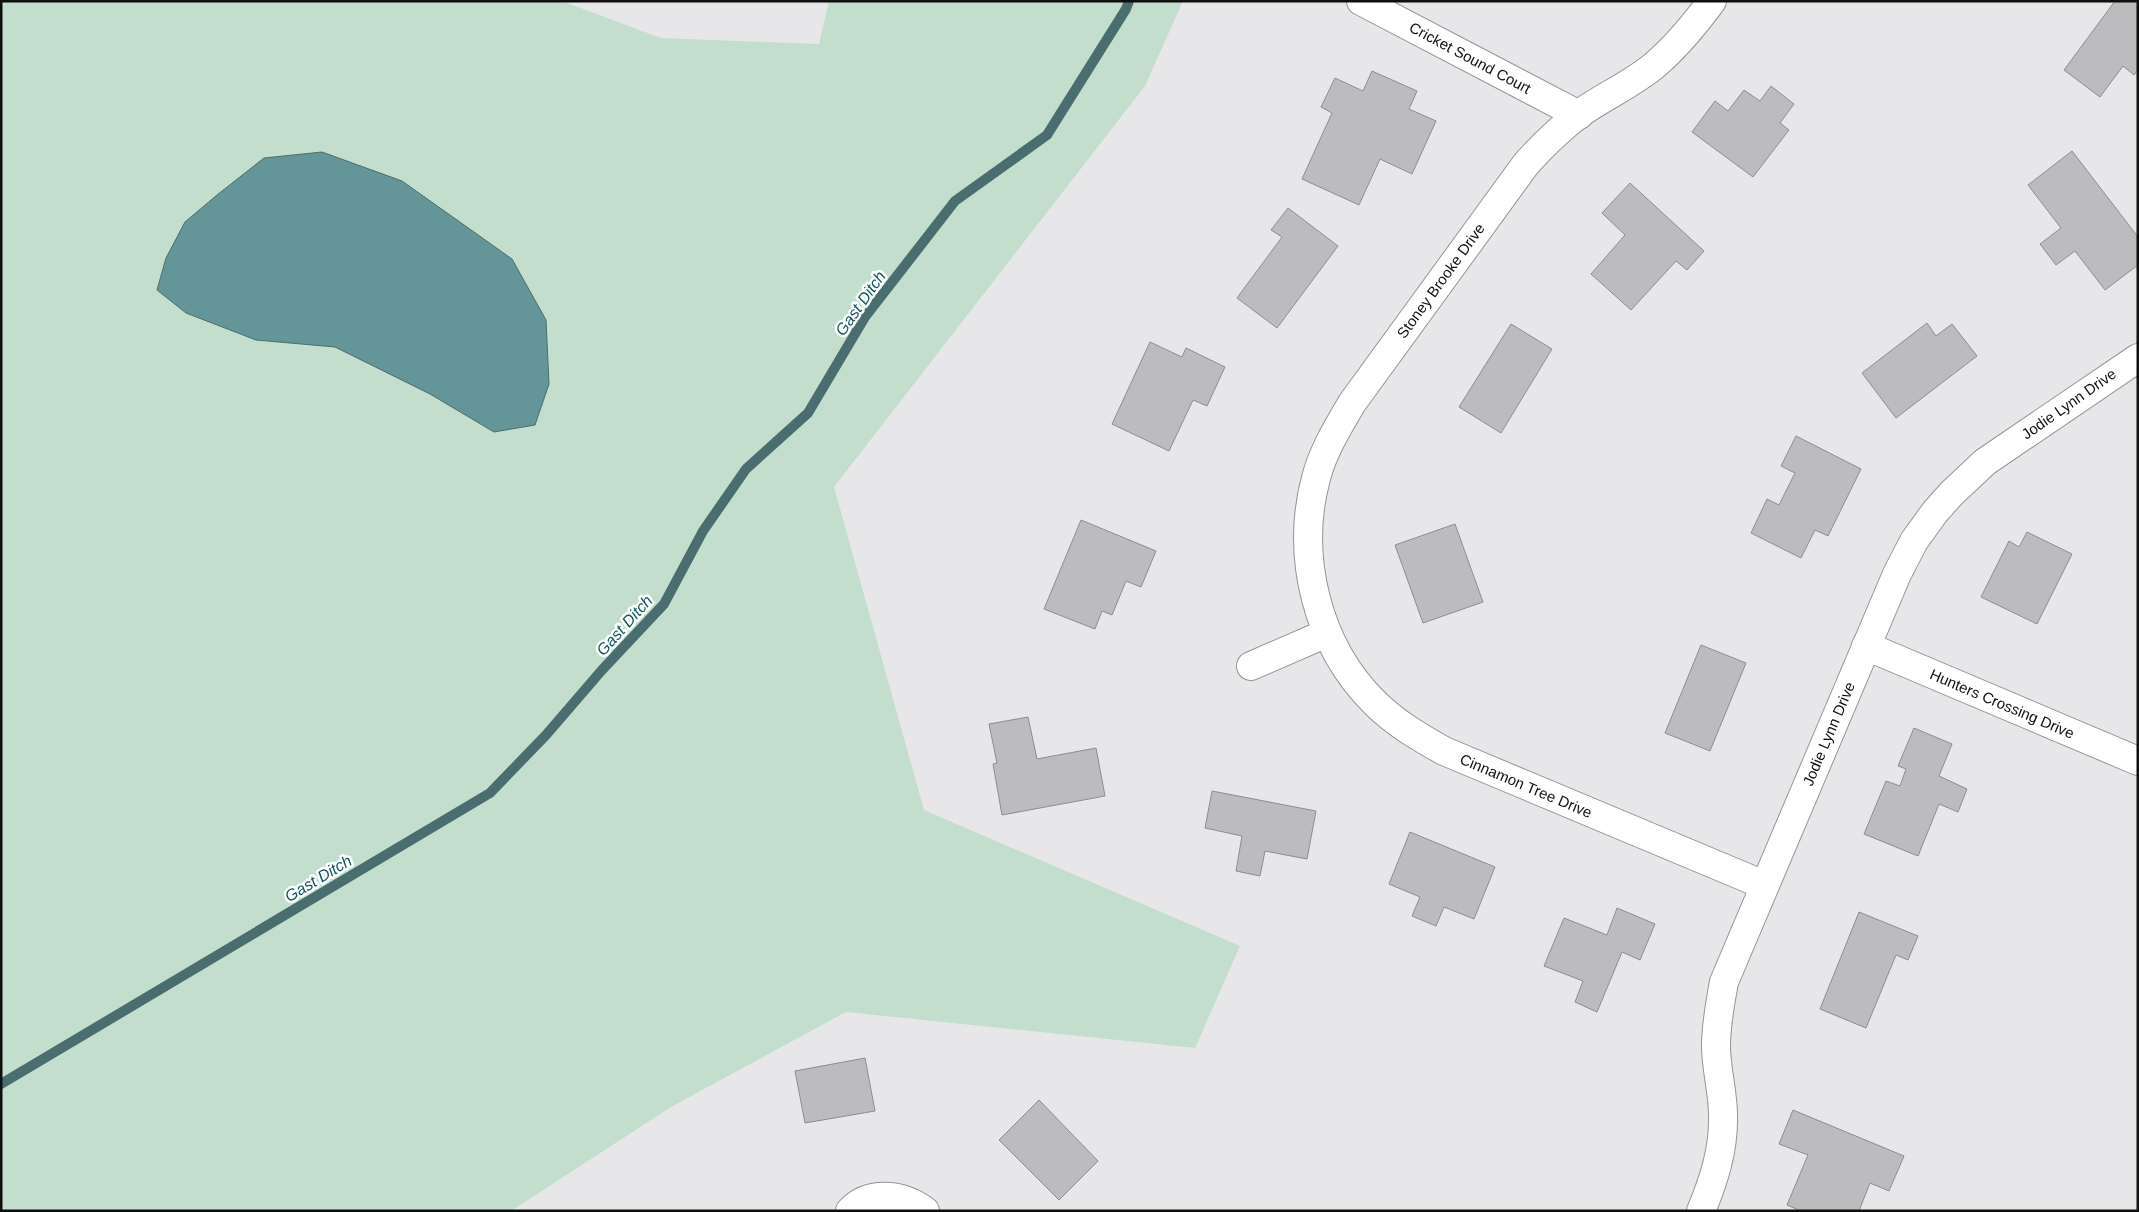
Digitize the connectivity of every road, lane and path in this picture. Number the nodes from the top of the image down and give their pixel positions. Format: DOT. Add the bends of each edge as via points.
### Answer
graph roads {
  1 [pos="1361,1"];
  2 [pos="1712,1"];
  3 [pos="1579,114"];
  4 [pos="2138,358"];
  5 [pos="1328,633"];
  6 [pos="1866,646"];
  7 [pos="1251,666"];
  8 [pos="2138,761"];
  9 [pos="1764,885"];
  10 [pos="850,1211"];
  11 [pos="925,1211"];
  12 [pos="1701,1211"];
  1 -- 3 [label="street, Cricket Sound Court"];
  2 -- 3 [label="street, Stoney Brooke Drive" via="1690,31 1656,64"];
  3 -- 5 [label="street, Stoney Brooke Drive" via="1526,164 1352,403 1331,438 1316,477 1308,518 1308,560 1316,599"];
  4 -- 6 [label="street, Jodie Lynn Drive" via="1985,462 1951,494 1914,541"];
  5 -- 7 [label="street"];
  5 -- 9 [label="street, Cinnamon Tree Drive" via="1348,670 1375,703 1407,730 1444,751"];
  6 -- 8 [label="street, Hunters Crossing Drive"];
  6 -- 9 [label="street, Jodie Lynn Drive"];
  9 -- 12 [label="street, Jodie Lynn Drive" via="1724,982 1716,1048 1724,1116 1720,1156"];
  10 -- 11 [label="street" via="872,1198 893,1196 913,1202"];
}
